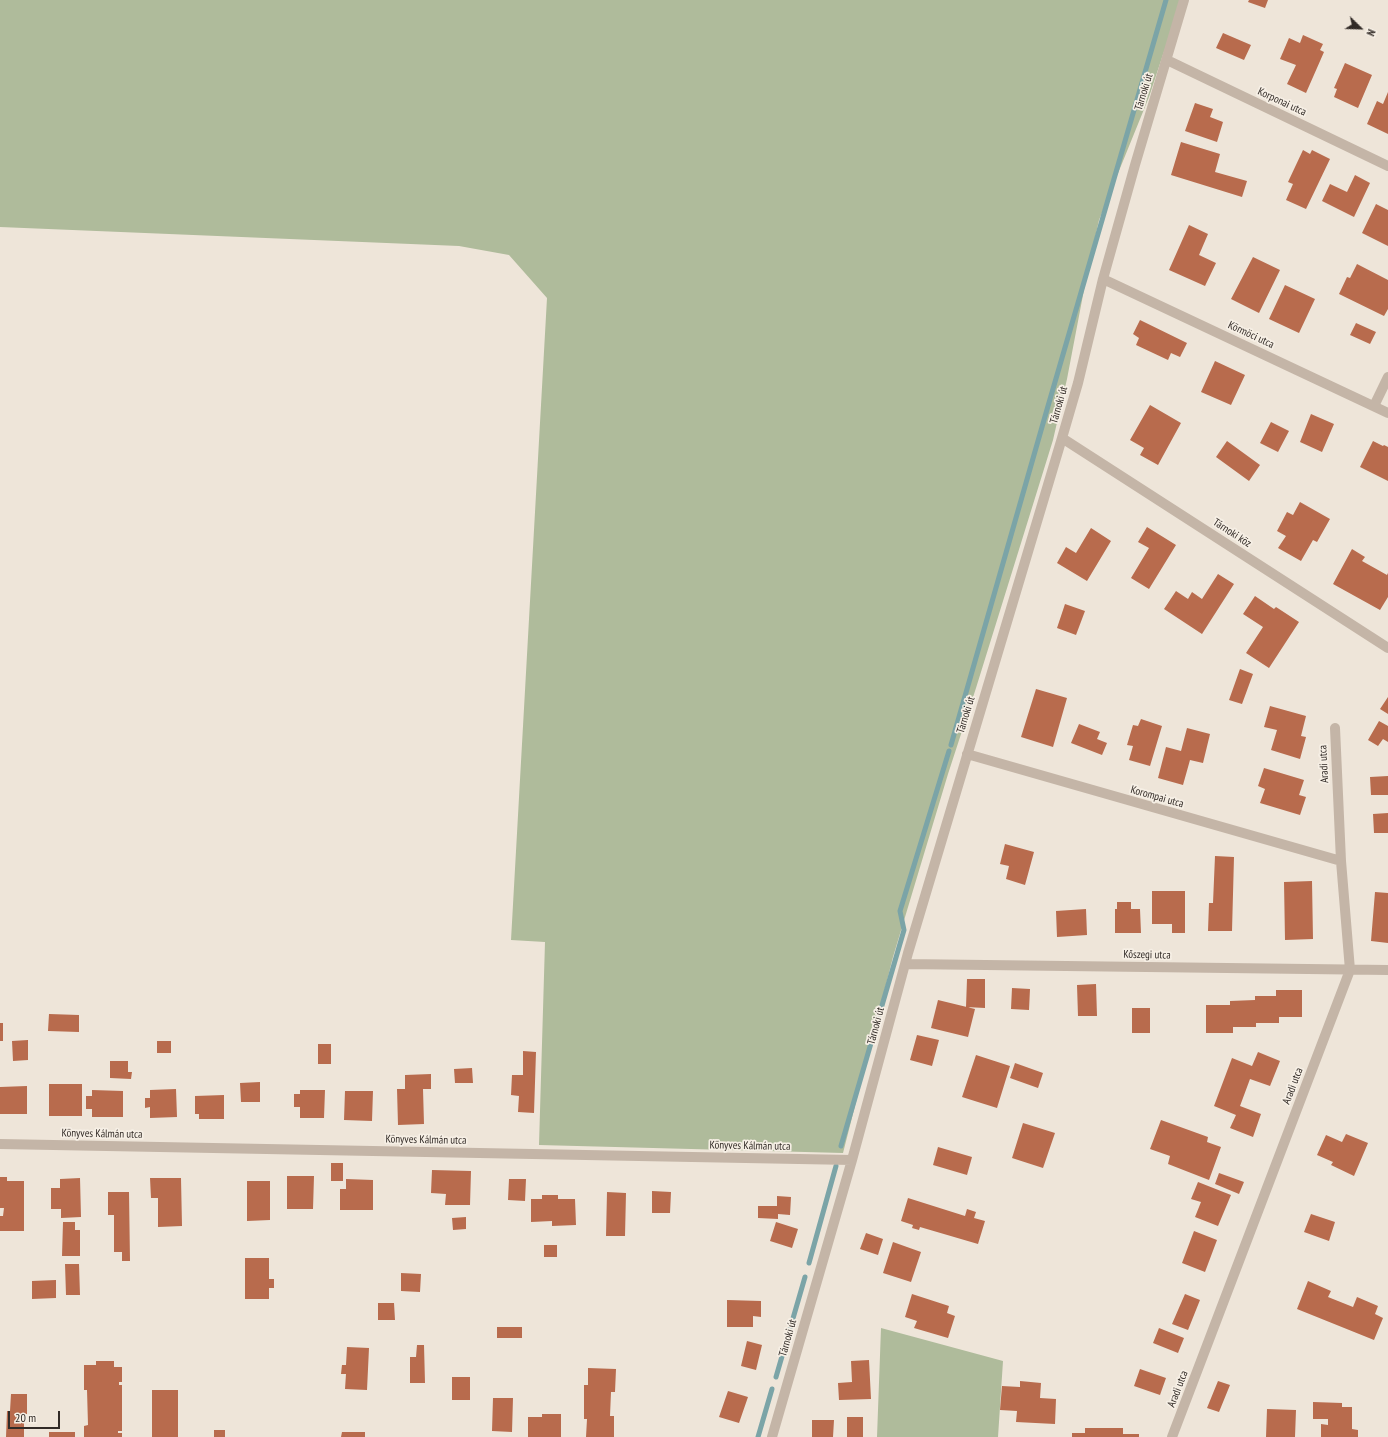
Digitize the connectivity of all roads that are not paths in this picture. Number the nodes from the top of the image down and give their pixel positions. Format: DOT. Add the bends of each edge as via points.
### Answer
graph roads {
  1 [pos="1184,0"];
  2 [pos="1167,60"];
  3 [pos="1388,166"];
  4 [pos="1103,279"];
  5 [pos="1388,377"];
  6 [pos="1374,406"];
  7 [pos="1388,413"];
  8 [pos="1062,438"];
  9 [pos="1388,648"];
  10 [pos="1335,728"];
  11 [pos="967,754"];
  12 [pos="1341,861"];
  13 [pos="905,964"];
  14 [pos="1350,970"];
  15 [pos="1388,970"];
  16 [pos="0,1144"];
  17 [pos="852,1160"];
  18 [pos="772,1437"];
  19 [pos="1172,1437"];
  1 -- 2 [label="street, Tárnoki út"];
  2 -- 3 [label="street, Korponai utca"];
  2 -- 4 [label="street, Tárnoki út"];
  4 -- 6 [label="street, Körmöci utca"];
  4 -- 8 [label="street, Tárnoki út"];
  5 -- 6 [label="street"];
  6 -- 7 [label="street, Körmöci utca"];
  8 -- 9 [label="street, Tárnoki köz"];
  8 -- 11 [label="street, Tárnoki út"];
  10 -- 12 [label="street, Aradi utca"];
  11 -- 12 [label="street, Korompai utca"];
  11 -- 13 [label="street, Tárnoki út"];
  12 -- 14 [label="street, Aradi utca"];
  13 -- 14 [label="street, Kőszegi utca"];
  13 -- 17 [label="street, Tárnoki út"];
  14 -- 15 [label="street, Kőszegi utca"];
  14 -- 19 [label="street, Aradi utca"];
  16 -- 17 [label="street, Könyves Kálmán utca"];
  17 -- 18 [label="street, Tárnoki út"];
}
